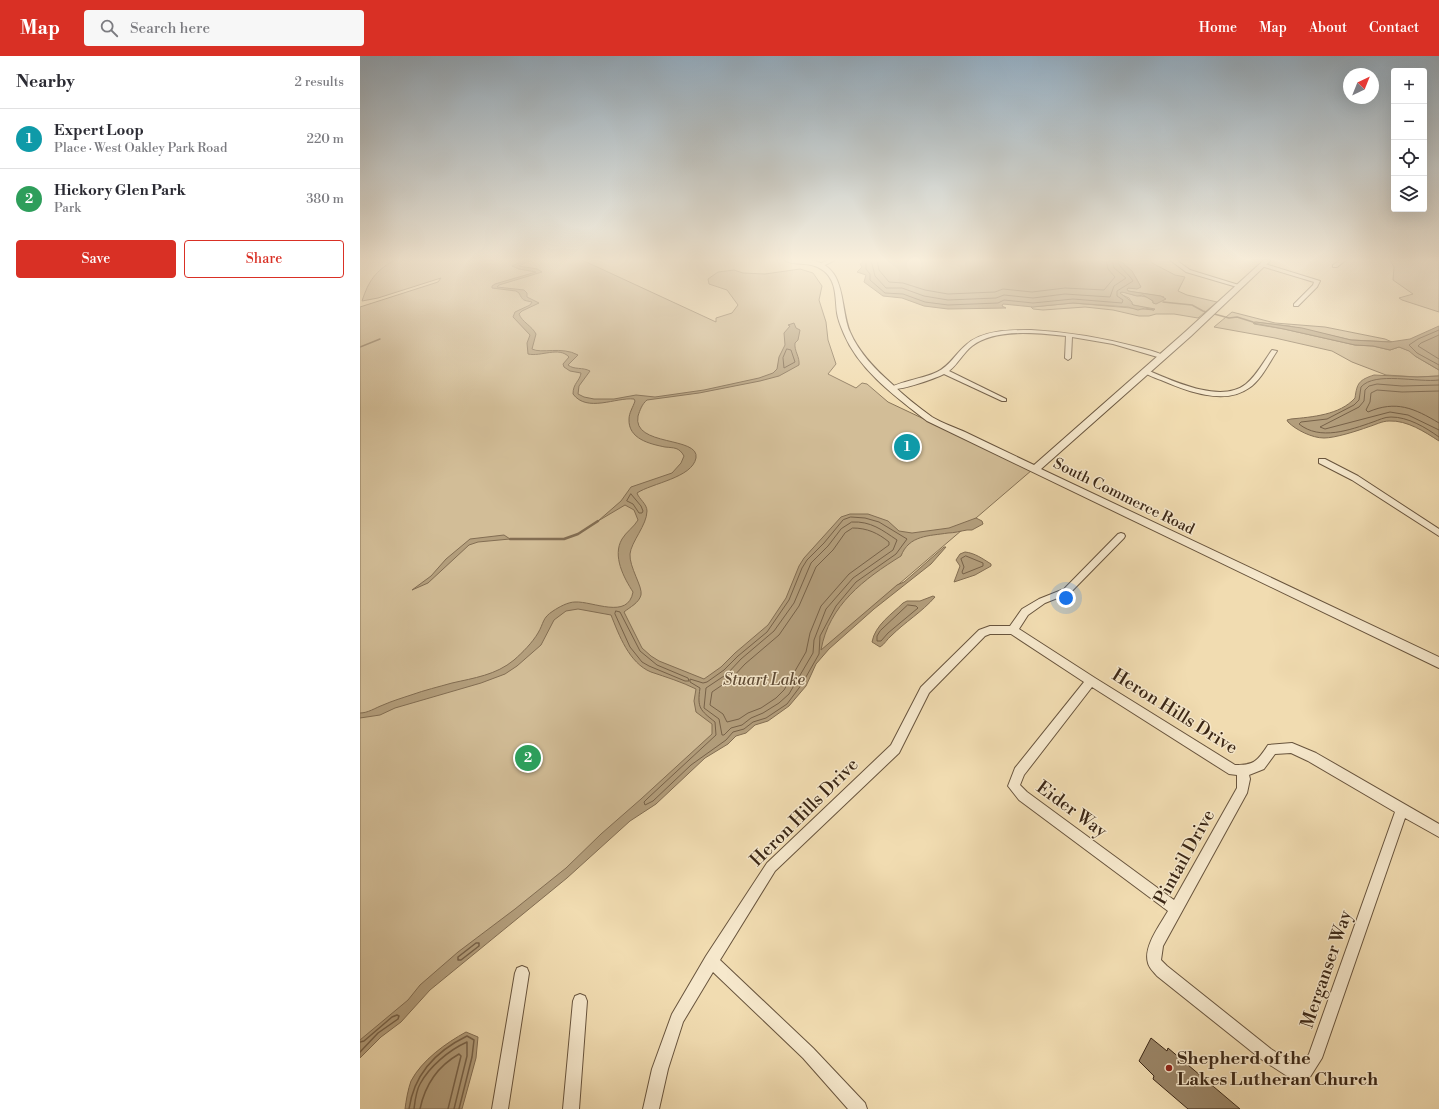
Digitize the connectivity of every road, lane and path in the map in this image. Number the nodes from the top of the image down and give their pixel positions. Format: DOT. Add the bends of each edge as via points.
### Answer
graph roads {
  1 [pos="841,309"];
  2 [pos="1215,309"];
  3 [pos="1069,334"];
  4 [pos="1274,351"];
  5 [pos="1162,356"];
  6 [pos="1068,358"];
  7 [pos="944,371"];
  8 [pos="1145,371"];
  9 [pos="893,388"];
  10 [pos="1004,400"];
  11 [pos="1322,461"];
  12 [pos="1035,469"];
  13 [pos="1439,533"];
  14 [pos="1121,536"];
  15 [pos="1015,632"];
  16 [pos="1439,663"];
  17 [pos="1091,681"];
  18 [pos="1242,770"];
  19 [pos="1402,810"];
  20 [pos="1439,831"];
  21 [pos="1176,909"];
  22 [pos="711,961"];
  23 [pos="1154,962"];
  24 [pos="522,973"];
  25 [pos="580,1001"];
  26 [pos="500,1109"];
  27 [pos="571,1109"];
  28 [pos="651,1109"];
  29 [pos="859,1109"];
  1 -- 9 [label="street" via="850,340"];
  2 -- 5 [label="street, South Commerce Road"];
  3 -- 5 [label="street" via="1112,341"];
  3 -- 6 [label="street"];
  3 -- 7 [label="street" via="1013,332 990,335 966,346"];
  4 -- 8 [label="street" via="1249,386 1230,394 1199,391"];
  5 -- 8 [label="street, South Commerce Road"];
  7 -- 9 [label="street"];
  7 -- 10 [label="street"];
  8 -- 12 [label="street, South Commerce Road"];
  9 -- 12 [label="street" via="930,419"];
  11 -- 13 [label="street" via="1355,478"];
  12 -- 16 [label="street, South Commerce Road"];
  14 -- 15 [label="street" via="1067,591 1042,601 1025,612"];
  15 -- 17 [label="street, Heron Hills Drive"];
  15 -- 22 [label="street, Heron Hills Drive" via="990,630 982,633 935,679 918,702 895,748 771,867"];
  17 -- 18 [label="street, Heron Hills Drive" via="1233,770"];
  17 -- 21 [label="street, Eider Way" via="1019,772 1014,786 1023,796"];
  18 -- 19 [label="street, Heron Hills Drive" via="1252,770 1263,764 1272,749 1292,748"];
  18 -- 21 [label="street, Pintail Drive" via="1243,789"];
  19 -- 20 [label="street, Heron Hills Drive"];
  19 -- 23 [label="street, Merganser Way" via="1315,1058 1305,1072 1292,1071 1266,1054"];
  21 -- 23 [label="street, Pintail Drive" via="1156,945"];
  22 -- 28 [label="street, Heron Hills Drive" via="677,1019 660,1069"];
  22 -- 29 [label="street" via="808,1053"];
  24 -- 26 [label="street"];
  25 -- 27 [label="street"];
}
